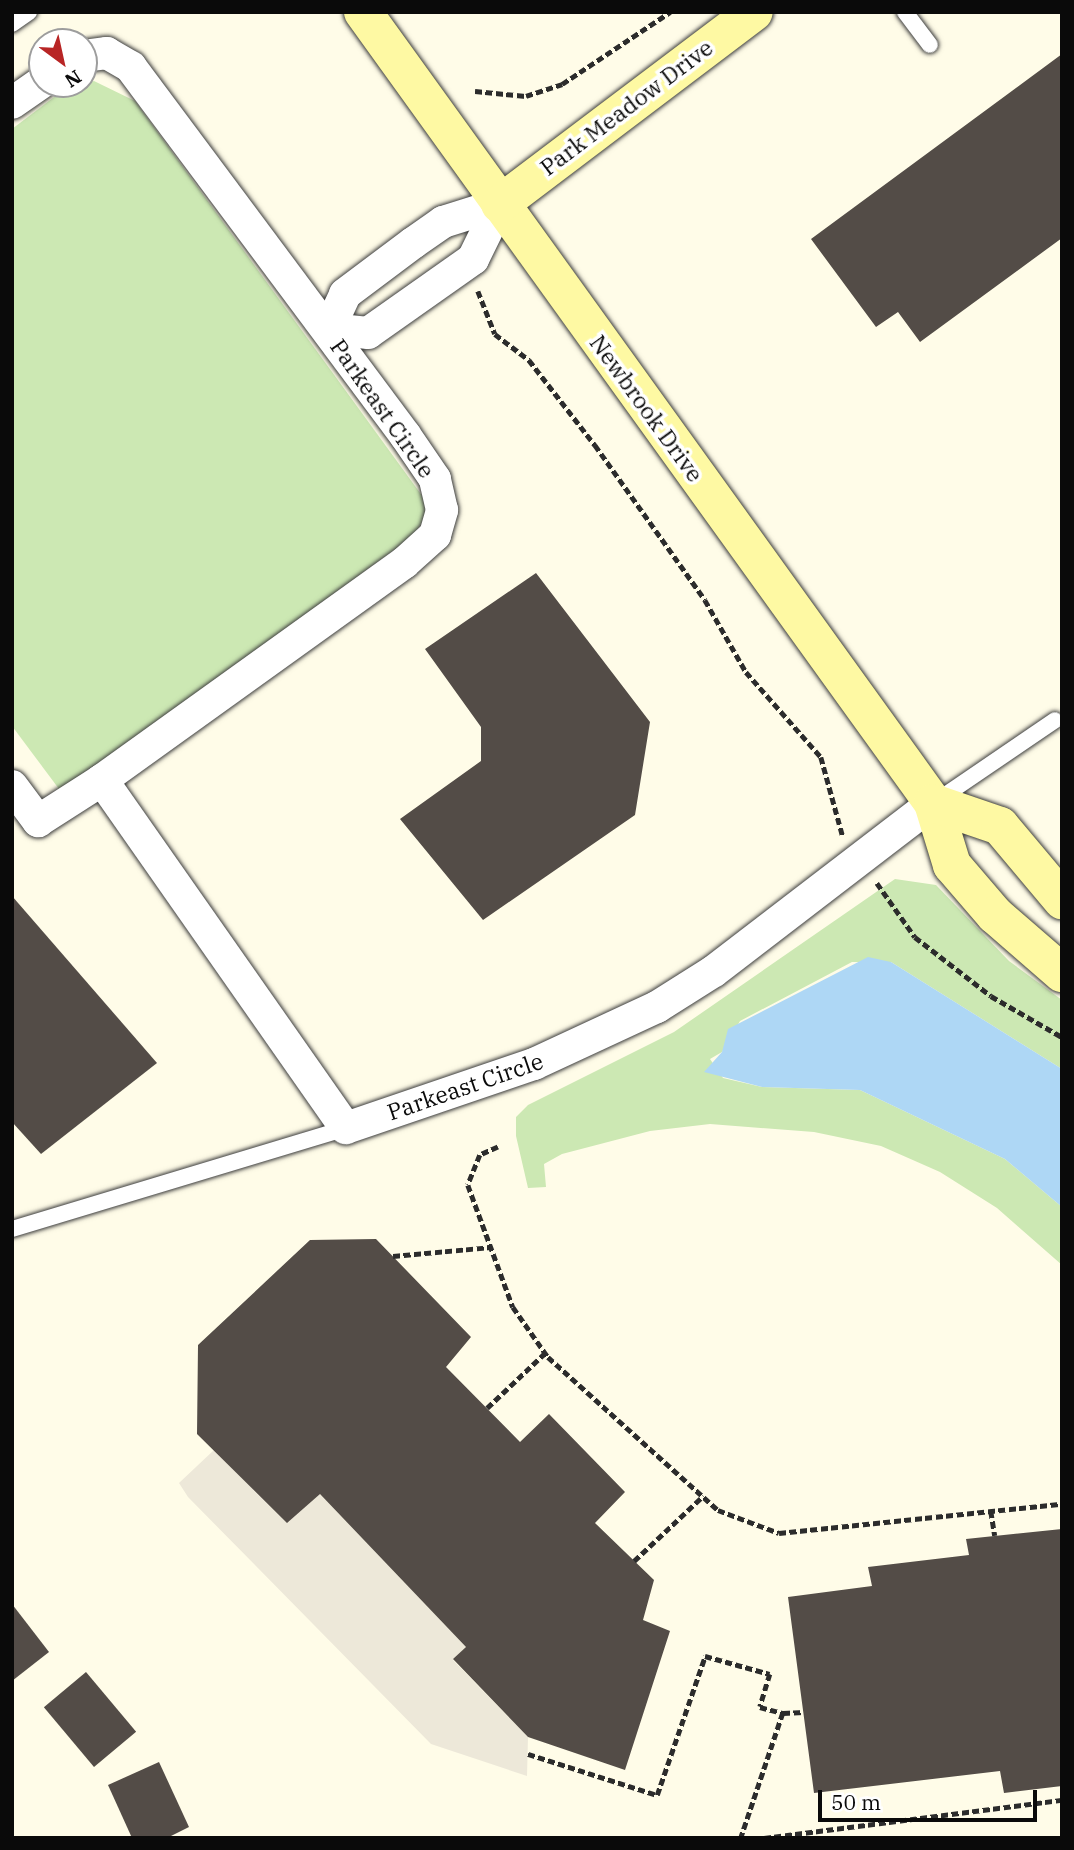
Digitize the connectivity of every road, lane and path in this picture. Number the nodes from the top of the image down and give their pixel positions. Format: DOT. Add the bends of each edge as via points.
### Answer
graph roads {
  1 [pos="29,12"];
  2 [pos="363,12"];
  3 [pos="670,12"];
  4 [pos="754,12"];
  5 [pos="905,12"];
  6 [pos="12,24"];
  7 [pos="930,45"];
  8 [pos="98,54"];
  9 [pos="475,91"];
  10 [pos="28,92"];
  11 [pos="12,103"];
  12 [pos="500,204"];
  13 [pos="473,259"];
  14 [pos="329,329"];
  15 [pos="1055,719"];
  16 [pos="102,780"];
  17 [pos="12,786"];
  18 [pos="933,803"];
  19 [pos="859,860"];
  20 [pos="1062,900"];
  21 [pos="1062,973"];
  22 [pos="1062,1037"];
  23 [pos="346,1128"];
  24 [pos="498,1147"];
  25 [pos="12,1229"];
  26 [pos="491,1247"];
  27 [pos="393,1256"];
  28 [pos="545,1353"];
  29 [pos="486,1408"];
  30 [pos="703,1496"];
  31 [pos="1062,1504"];
  32 [pos="991,1511"];
  33 [pos="995,1536"];
  34 [pos="634,1561"];
  35 [pos="804,1712"];
  36 [pos="783,1713"];
  37 [pos="528,1754"];
  38 [pos="1062,1800"];
  39 [pos="741,1838"];
  40 [pos="764,1838"];
  1 -- 6 [label="lane"];
  2 -- 12 [label="street, Newbrook Drive"];
  3 -- 9 [label="path" via="562,83 526,96"];
  4 -- 12 [label="street, Park Meadow Drive"];
  5 -- 7 [label="lane"];
  8 -- 14 [label="street, Parkeast Circle" via="107,53 131,67"];
  10 -- 11 [label="street"];
  12 -- 13 [label="street, Park Meadow Drive"];
  12 -- 14 [label="street, Park Meadow Drive" via="443,222 413,243 345,294"];
  12 -- 18 [label="street, Newbrook Drive"];
  13 -- 14 [label="street, Park Meadow Drive" via="368,333"];
  13 -- 19 [label="path" via="480,300 495,334 529,360 595,445 705,600 747,672 821,757 844,840"];
  14 -- 16 [label="street, Parkeast Circle" via="435,479 442,510 435,535 222,700"];
  15 -- 18 [label="lane"];
  16 -- 17 [label="street, Parkeast Circle" via="38,821"];
  16 -- 23 [label="street"];
  18 -- 19 [label="street, Parkeast Circle"];
  18 -- 20 [label="street" via="1000,826"];
  18 -- 21 [label="street, Newbrook Drive" via="953,865 995,915"];
  19 -- 22 [label="path" via="915,937 991,996"];
  19 -- 23 [label="street, Parkeast Circle" via="714,971 657,1007 534,1064"];
  23 -- 25 [label="lane"];
  24 -- 26 [label="path" via="480,1155 468,1173"];
  26 -- 27 [label="path"];
  26 -- 28 [label="path" via="513,1307"];
  28 -- 29 [label="path"];
  28 -- 30 [label="path"];
  30 -- 32 [label="path" via="718,1510 779,1533"];
  30 -- 34 [label="path"];
  31 -- 32 [label="path"];
  32 -- 33 [label="path"];
  35 -- 36 [label="path"];
  36 -- 37 [label="path" via="760,1707 770,1674 705,1656 657,1795"];
  36 -- 39 [label="path"];
  38 -- 40 [label="path"];
}
